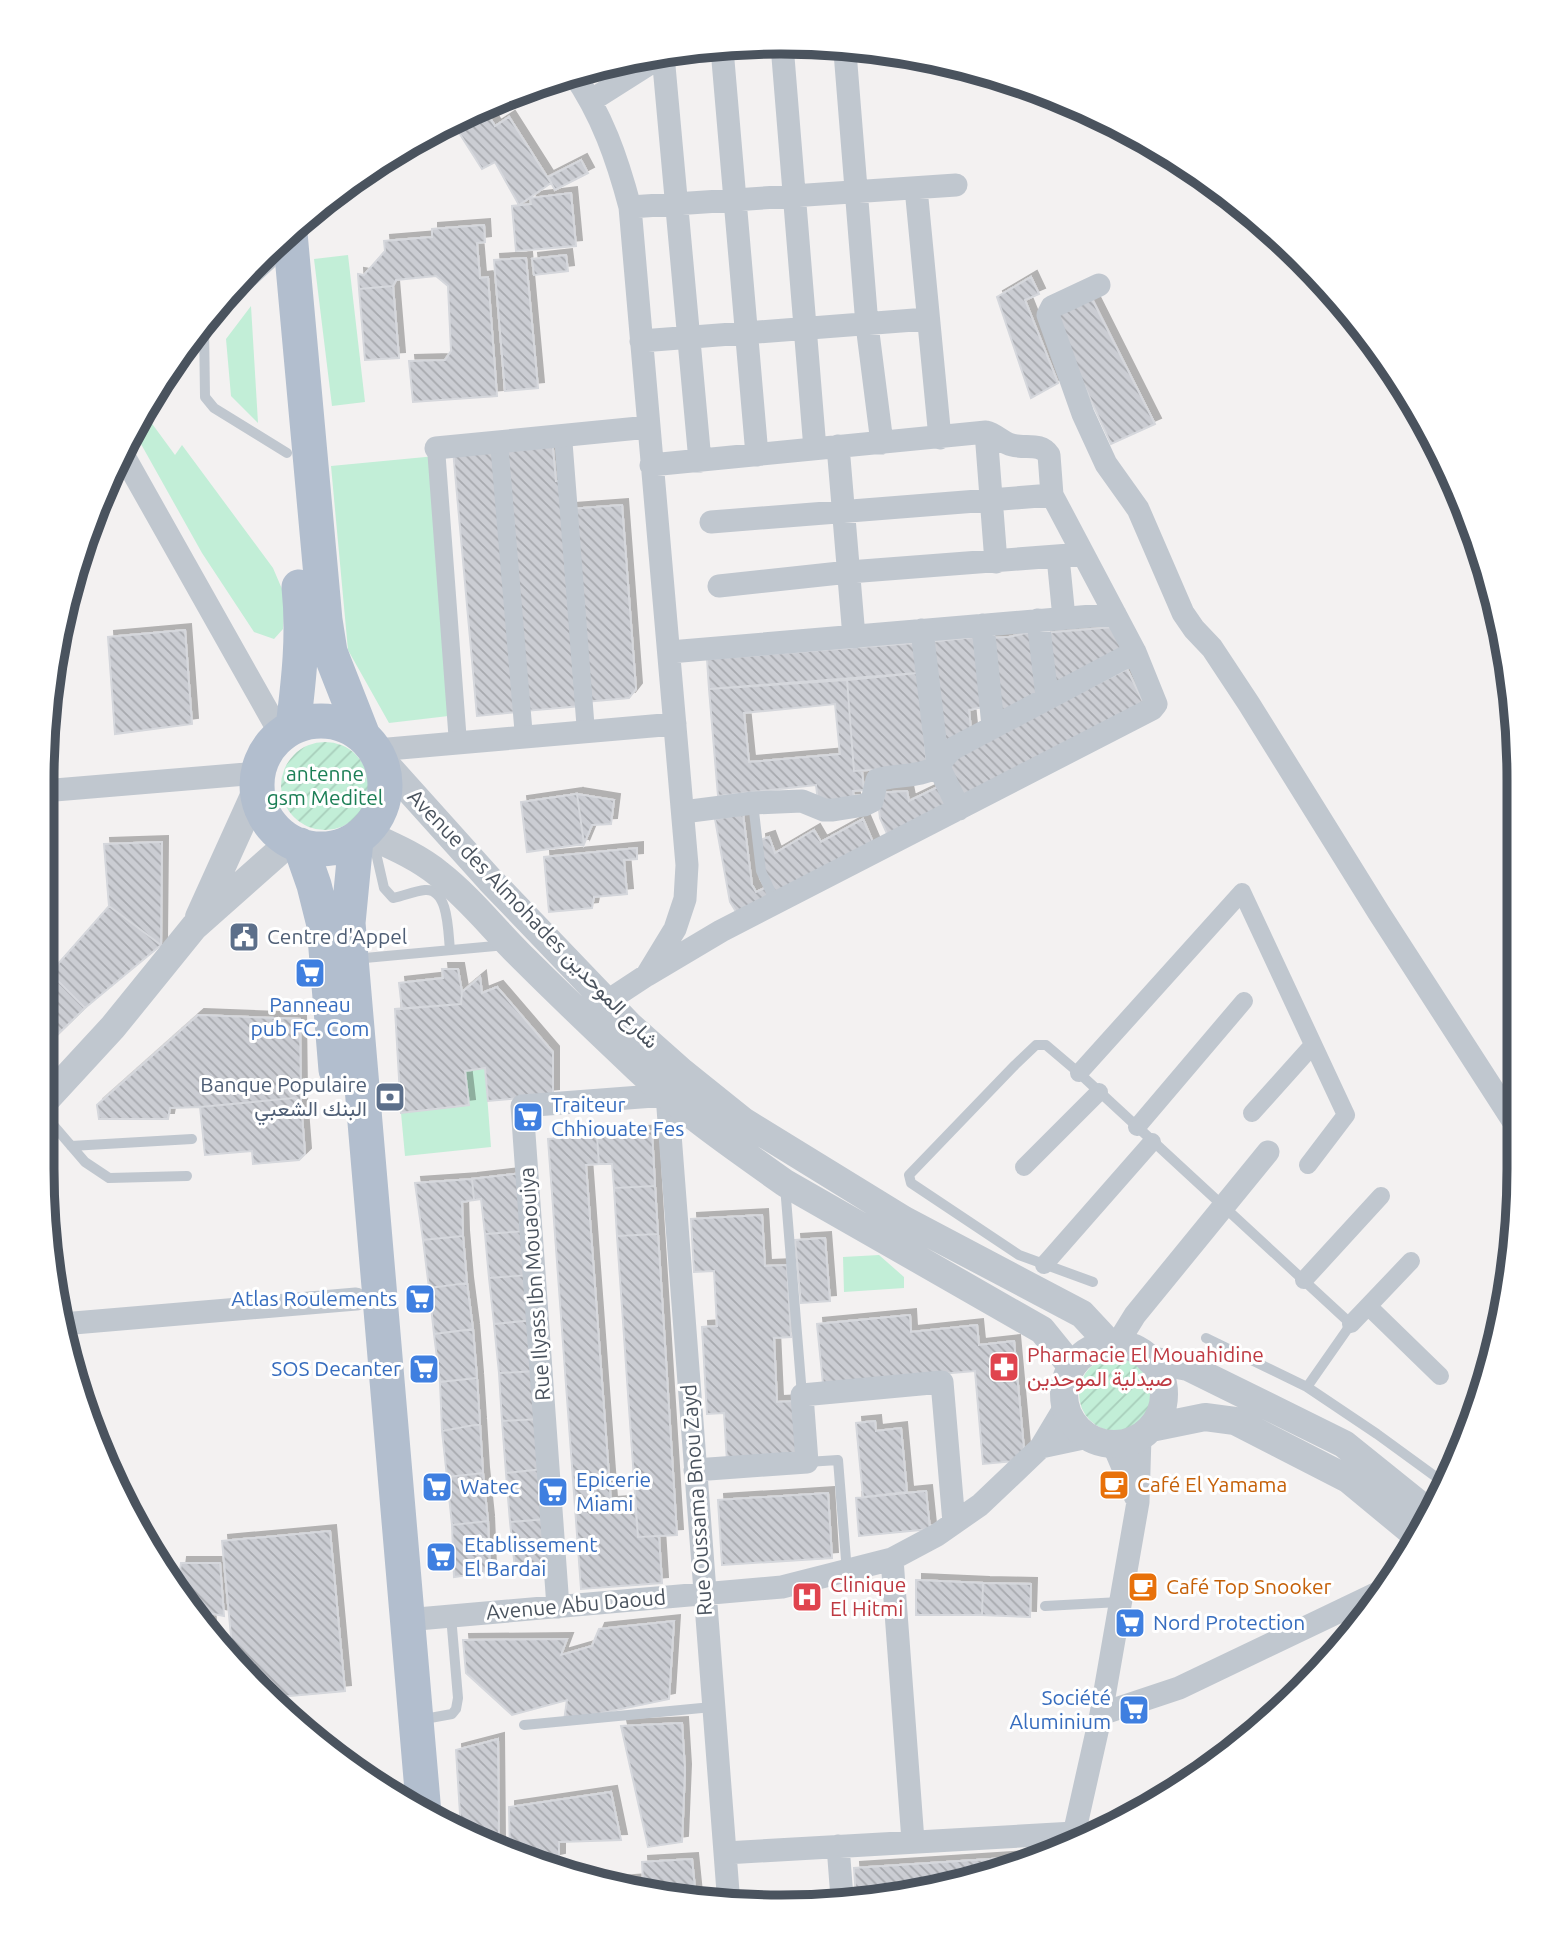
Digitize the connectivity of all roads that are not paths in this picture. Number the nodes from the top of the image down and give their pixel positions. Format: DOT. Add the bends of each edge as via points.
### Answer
graph roads {
  1 [pos="783,54"];
  2 [pos="723,57"];
  3 [pos="845,57"];
  4 [pos="672,62"];
  5 [pos="651,66"];
  6 [pos="580,83"];
  7 [pos="592,100"];
  8 [pos="956,185"];
  9 [pos="916,188"];
  10 [pos="855,191"];
  11 [pos="793,195"];
  12 [pos="735,199"];
  13 [pos="676,203"];
  14 [pos="630,206"];
  15 [pos="291,244"];
  16 [pos="270,264"];
  17 [pos="1099,285"];
  18 [pos="926,319"];
  19 [pos="867,325"];
  20 [pos="806,330"];
  21 [pos="746,334"];
  22 [pos="689,337"];
  23 [pos="204,338"];
  24 [pos="640,341"];
  25 [pos="649,427"];
  26 [pos="986,432"];
  27 [pos="563,436"];
  28 [pos="940,438"];
  29 [pos="499,442"];
  30 [pos="882,443"];
  31 [pos="436,448"];
  32 [pos="827,448"];
  33 [pos="287,453"];
  34 [pos="757,455"];
  35 [pos="700,461"];
  36 [pos="128,462"];
  37 [pos="652,466"];
  38 [pos="1052,495"];
  39 [pos="990,500"];
  40 [pos="845,511"];
  41 [pos="711,522"];
  42 [pos="1083,554"];
  43 [pos="1058,557"];
  44 [pos="996,562"];
  45 [pos="849,572"];
  46 [pos="719,586"];
  47 [pos="1115,614"];
  48 [pos="1064,618"];
  49 [pos="1038,620"];
  50 [pos="983,625"];
  51 [pos="922,630"];
  52 [pos="854,637"];
  53 [pos="670,652"];
  54 [pos="1135,652"];
  55 [pos="1047,697"];
  56 [pos="675,724"];
  57 [pos="993,726"];
  58 [pos="287,731"];
  59 [pos="586,732"];
  60 [pos="524,737"];
  61 [pos="458,743"];
  62 [pos="374,749"];
  63 [pos="938,765"];
  64 [pos="258,781"];
  65 [pos="54,790"];
  66 [pos="753,803"];
  67 [pos="959,809"];
  68 [pos="682,812"];
  69 [pos="364,836"];
  70 [pos="295,843"];
  71 [pos="433,881"];
  72 [pos="776,903"];
  73 [pos="194,927"];
  74 [pos="510,944"];
  75 [pos="450,950"];
  76 [pos="351,959"];
  77 [pos="647,975"];
  78 [pos="1244,1001"];
  79 [pos="606,1002"];
  80 [pos="1313,1045"];
  81 [pos="1079,1073"];
  82 [pos="54,1091"];
  83 [pos="1099,1092"];
  84 [pos="667,1094"];
  85 [pos="1507,1111"];
  86 [pos="1252,1113"];
  87 [pos="54,1126"];
  88 [pos="1137,1128"];
  89 [pos="192,1139"];
  90 [pos="1152,1142"];
  91 [pos="71,1146"];
  92 [pos="1268,1152"];
  93 [pos="1308,1164"];
  94 [pos="1024,1167"];
  95 [pos="187,1176"];
  96 [pos="785,1183"];
  97 [pos="1381,1196"];
  98 [pos="1224,1205"];
  99 [pos="1411,1261"];
  100 [pos="1045,1265"];
  101 [pos="1304,1280"];
  102 [pos="1093,1282"];
  103 [pos="356,1299"];
  104 [pos="1368,1306"];
  105 [pos="71,1323"];
  106 [pos="1351,1324"];
  107 [pos="1206,1338"];
  108 [pos="1129,1349"];
  109 [pos="1072,1367"];
  110 [pos="1440,1376"];
  111 [pos="1307,1387"];
  112 [pos="802,1395"];
  113 [pos="1065,1406"];
  114 [pos="1123,1436"];
  115 [pos="1041,1447"];
  116 [pos="807,1462"];
  117 [pos="695,1470"];
  118 [pos="1437,1478"];
  119 [pos="1423,1507"];
  120 [pos="954,1523"];
  121 [pos="1410,1530"];
  122 [pos="892,1559"];
  123 [pos="847,1572"];
  124 [pos="704,1595"];
  125 [pos="1365,1599"];
  126 [pos="1120,1602"];
  127 [pos="1045,1605"];
  128 [pos="558,1607"];
  129 [pos="451,1616"];
  130 [pos="405,1619"];
  131 [pos="712,1707"];
  132 [pos="1101,1714"];
  133 [pos="415,1721"];
  134 [pos="524,1724"];
  135 [pos="404,1789"];
  136 [pos="406,1790"];
  137 [pos="1074,1832"];
  138 [pos="1060,1838"];
  139 [pos="913,1841"];
  140 [pos="838,1846"];
  141 [pos="725,1853"];
  142 [pos="842,1892"];
  143 [pos="728,1893"];
  1 -- 11 [label="street"];
  2 -- 12 [label="street"];
  3 -- 10 [label="street"];
  4 -- 13 [label="street"];
  5 -- 7 [label="street"];
  6 -- 7 [label="street"];
  7 -- 14 [label="street"];
  8 -- 9 [label="street"];
  9 -- 10 [label="street"];
  9 -- 18 [label="street"];
  10 -- 11 [label="street"];
  10 -- 19 [label="street"];
  11 -- 12 [label="street"];
  11 -- 20 [label="street"];
  12 -- 13 [label="street"];
  12 -- 21 [label="street"];
  13 -- 14 [label="street"];
  13 -- 22 [label="street"];
  14 -- 24 [label="street"];
  15 -- 62 [label="main road" via="330,652"];
  16 -- 33 [label="main road"];
  17 -- 85 [label="street" via="1052,307 1048,315 1106,464 1138,509 1184,613 1242,693"];
  18 -- 19 [label="street"];
  18 -- 28 [label="street"];
  19 -- 20 [label="street"];
  19 -- 30 [label="street"];
  20 -- 21 [label="street"];
  20 -- 32 [label="street"];
  21 -- 22 [label="street"];
  21 -- 34 [label="street"];
  22 -- 24 [label="street"];
  22 -- 35 [label="street"];
  23 -- 33 [label="lane" via="205,397 214,408"];
  24 -- 25 [label="street"];
  25 -- 27 [label="street"];
  25 -- 37 [label="street"];
  26 -- 28 [label="street"];
  26 -- 38 [label="street" via="1010,445 1047,451"];
  26 -- 39 [label="street"];
  27 -- 29 [label="street"];
  27 -- 59 [label="street"];
  28 -- 30 [label="street"];
  29 -- 31 [label="street"];
  29 -- 60 [label="street"];
  30 -- 32 [label="street"];
  31 -- 61 [label="street"];
  32 -- 34 [label="street"];
  32 -- 40 [label="street"];
  33 -- 58 [label="main road" via="303,624"];
  34 -- 35 [label="street"];
  35 -- 37 [label="street"];
  36 -- 58 [label="street"];
  37 -- 53 [label="street"];
  38 -- 39 [label="street"];
  38 -- 42 [label="street"];
  39 -- 40 [label="street"];
  39 -- 44 [label="street"];
  40 -- 41 [label="street"];
  40 -- 45 [label="street"];
  42 -- 43 [label="street"];
  42 -- 47 [label="street"];
  43 -- 44 [label="street"];
  43 -- 48 [label="street"];
  44 -- 45 [label="street"];
  45 -- 46 [label="street"];
  45 -- 52 [label="street"];
  47 -- 48 [label="street"];
  47 -- 54 [label="street"];
  48 -- 49 [label="street"];
  49 -- 50 [label="street"];
  49 -- 55 [label="street"];
  50 -- 51 [label="street"];
  50 -- 57 [label="street"];
  51 -- 52 [label="street"];
  51 -- 63 [label="street"];
  52 -- 53 [label="street"];
  53 -- 56 [label="street"];
  54 -- 55 [label="street"];
  54 -- 67 [label="street" via="1155,707"];
  55 -- 57 [label="street"];
  56 -- 59 [label="street"];
  56 -- 68 [label="street"];
  57 -- 63 [label="street" via="944,755"];
  58 -- 62 [label="main road" via="317,721 342,723"];
  58 -- 64 [label="main road" via="263,757"];
  59 -- 60 [label="street"];
  60 -- 61 [label="street"];
  61 -- 62 [label="street"];
  62 -- 69 [label="main road" via="385,773 384,799"];
  62 -- 79 [label="street, Avenue des Almohades شارع الموحدين"];
  63 -- 66 [label="street" via="877,780 872,801 864,805 824,810 802,801"];
  63 -- 67 [label="street"];
  64 -- 65 [label="street"];
  64 -- 70 [label="main road" via="259,803 266,817"];
  64 -- 73 [label="street"];
  66 -- 68 [label="street"];
  66 -- 72 [label="lane" via="761,871"];
  67 -- 72 [label="street"];
  68 -- 77 [label="street" via="685,899 675,929"];
  69 -- 70 [label="main road" via="335,848"];
  69 -- 71 [label="street, Avenue des Almohades شارع الموحدين" via="416,858"];
  69 -- 71 [label="lane" via="384,888 393,898"];
  69 -- 76 [label="main road" via="348,923"];
  70 -- 73 [label="street"];
  70 -- 103 [label="main road" via="314,885 324,925"];
  71 -- 74 [label="street, Avenue des Almohades شارع الموحدين" via="470,901"];
  71 -- 75 [label="lane" via="443,900"];
  72 -- 77 [label="street"];
  73 -- 82 [label="street"];
  74 -- 75 [label="lane"];
  74 -- 84 [label="street, Avenue des Almohades شارع الموحدين"];
  75 -- 76 [label="lane"];
  76 -- 130 [label="main road"];
  77 -- 79 [label="street"];
  78 -- 88 [label="street"];
  79 -- 108 [label="street, Avenue des Almohades شارع الموحدين" via="743,1121 904,1220 1082,1314"];
  80 -- 81 [label="street" via="1242,892"];
  80 -- 86 [label="street"];
  80 -- 93 [label="street" via="1346,1115"];
  81 -- 83 [label="lane"];
  81 -- 100 [label="lane" via="1046,1045 1036,1045 909,1175 911,1183 1019,1255"];
  83 -- 88 [label="lane"];
  83 -- 94 [label="street"];
  84 -- 96 [label="street, Avenue des Almohades شارع الموحدين"];
  84 -- 117 [label="street, Rue Oussama Bnou Zayd"];
  84 -- 128 [label="street, Rue Ilyass Ibn Mouaouiya" via="522,1106"];
  87 -- 91 [label="lane"];
  88 -- 90 [label="lane"];
  89 -- 91 [label="lane"];
  90 -- 98 [label="lane"];
  90 -- 100 [label="street"];
  91 -- 95 [label="lane" via="109,1178"];
  92 -- 98 [label="street"];
  96 -- 109 [label="street, Avenue des Almohades شارع الموحدين" via="1042,1330"];
  96 -- 112 [label="lane"];
  97 -- 101 [label="street"];
  98 -- 101 [label="lane"];
  98 -- 108 [label="street" via="1135,1315"];
  99 -- 104 [label="street"];
  100 -- 102 [label="lane"];
  101 -- 106 [label="lane"];
  103 -- 105 [label="street"];
  103 -- 135 [label="main road"];
  104 -- 106 [label="street"];
  104 -- 110 [label="street"];
  106 -- 111 [label="lane"];
  107 -- 111 [label="lane"];
  108 -- 109 [label="street" via="1088,1351"];
  108 -- 114 [label="street" via="1159,1372 1163,1401 1159,1415"];
  108 -- 119 [label="street" via="1188,1367 1344,1444"];
  109 -- 113 [label="street" via="1066,1379"];
  111 -- 118 [label="lane"];
  112 -- 116 [label="street"];
  112 -- 120 [label="street" via="942,1382"];
  113 -- 114 [label="street" via="1070,1419"];
  113 -- 115 [label="street, Avenue Abu Daoud"];
  114 -- 115 [label="street"];
  114 -- 121 [label="street" via="1204,1417 1235,1422 1348,1479"];
  114 -- 126 [label="street" via="1138,1502"];
  115 -- 120 [label="street, Avenue Abu Daoud" via="980,1505"];
  116 -- 117 [label="street"];
  116 -- 123 [label="lane" via="838,1460"];
  117 -- 124 [label="street, Rue Oussama Bnou Zayd"];
  120 -- 122 [label="street, Avenue Abu Daoud"];
  122 -- 123 [label="street, Avenue Abu Daoud"];
  122 -- 139 [label="street"];
  123 -- 124 [label="street, Avenue Abu Daoud" via="782,1587"];
  124 -- 128 [label="street, Avenue Abu Daoud"];
  124 -- 131 [label="street, Rue Oussama Bnou Zayd"];
  125 -- 132 [label="street" via="1179,1688"];
  126 -- 127 [label="lane"];
  126 -- 132 [label="street"];
  128 -- 129 [label="street, Avenue Abu Daoud"];
  129 -- 130 [label="street, Avenue Abu Daoud"];
  129 -- 133 [label="lane" via="456,1709 452,1714"];
  130 -- 133 [label="main road"];
  131 -- 134 [label="lane"];
  131 -- 141 [label="street, Rue Oussama Bnou Zayd"];
  132 -- 137 [label="street"];
  133 -- 136 [label="main road"];
  138 -- 139 [label="street"];
  139 -- 140 [label="street"];
  140 -- 141 [label="street"];
  140 -- 142 [label="street"];
  141 -- 143 [label="street, Rue Oussama Bnou Zayd"];
}
